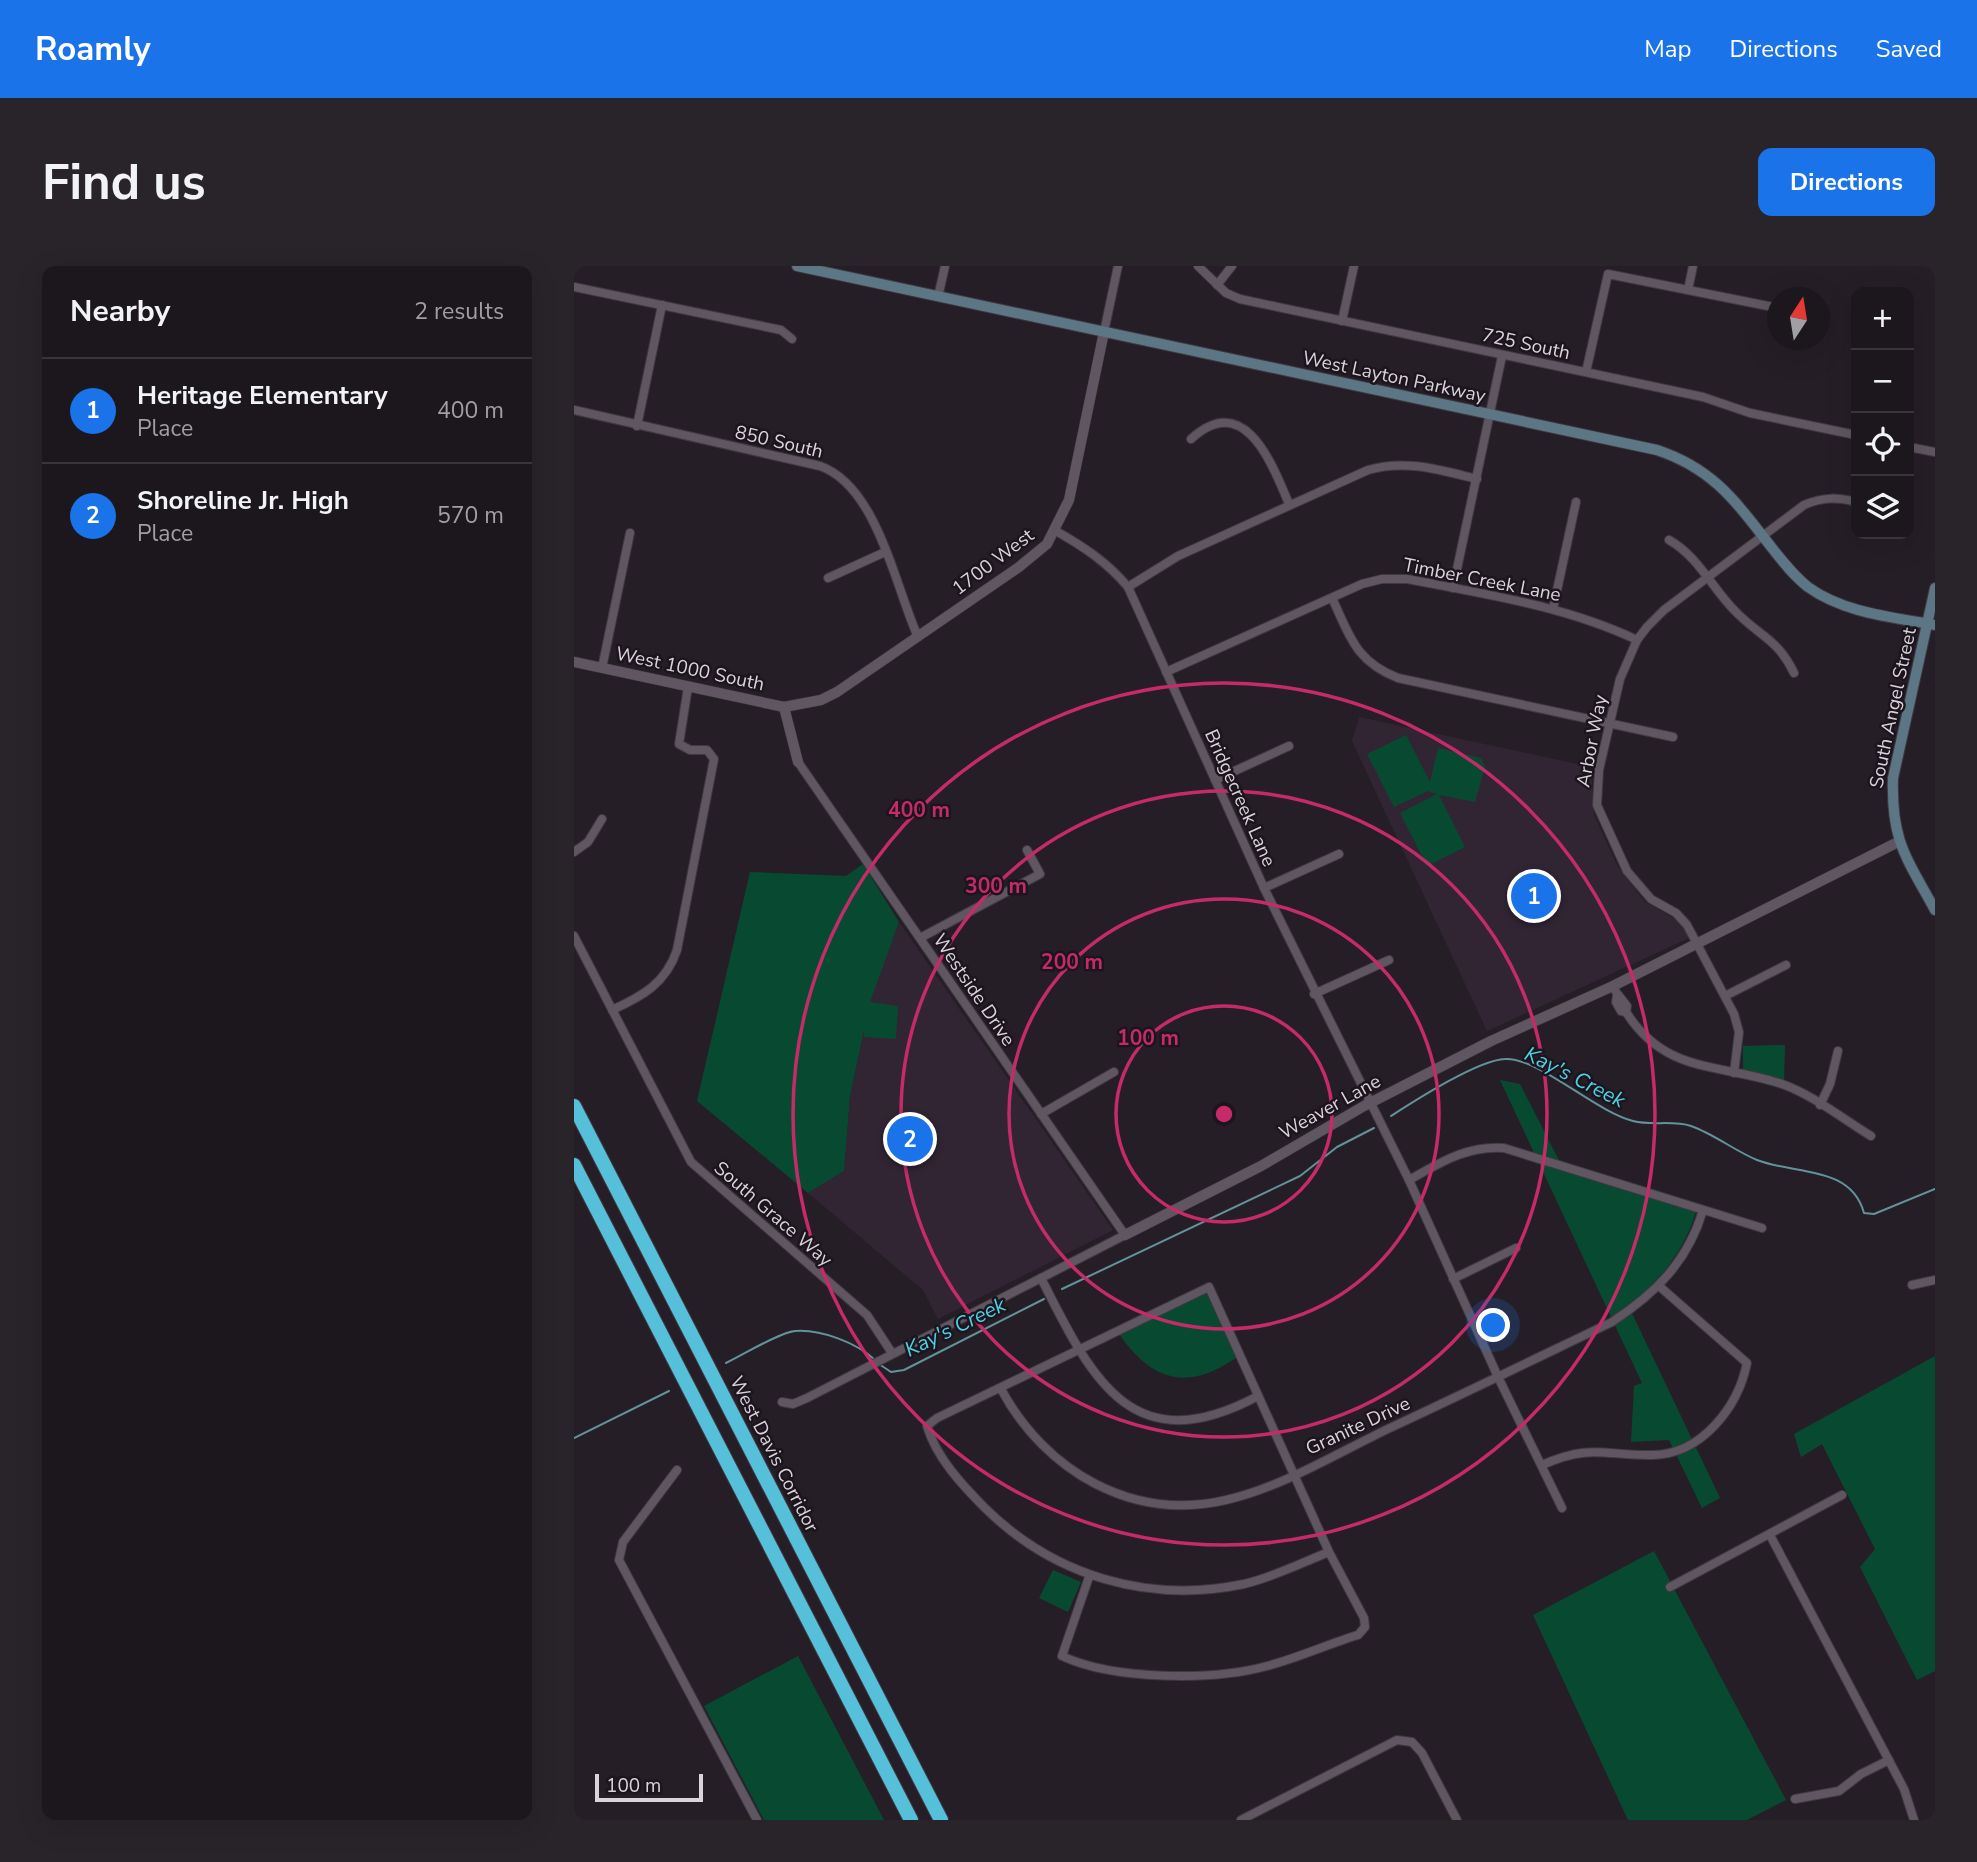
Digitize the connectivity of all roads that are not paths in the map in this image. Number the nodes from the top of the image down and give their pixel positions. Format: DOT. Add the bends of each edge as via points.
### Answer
graph roads {
  1 [pos="797,266"];
  2 [pos="945,266"];
  3 [pos="1118,266"];
  4 [pos="1198,266"];
  5 [pos="1232,266"];
  6 [pos="1354,266"];
  7 [pos="1693,266"];
  8 [pos="1217,285"];
  9 [pos="574,286"];
  10 [pos="1688,290"];
  11 [pos="938,296"];
  12 [pos="662,305"];
  13 [pos="1767,306"];
  14 [pos="1342,321"];
  15 [pos="1104,332"];
  16 [pos="792,340"];
  17 [pos="1502,356"];
  18 [pos="1586,372"];
  19 [pos="574,410"];
  20 [pos="1490,415"];
  21 [pos="637,426"];
  22 [pos="1851,434"];
  23 [pos="1191,439"];
  24 [pos="1914,448"];
  25 [pos="1935,452"];
  26 [pos="1476,479"];
  27 [pos="1851,501"];
  28 [pos="1576,502"];
  29 [pos="1289,504"];
  30 [pos="1056,531"];
  31 [pos="630,533"];
  32 [pos="1762,535"];
  33 [pos="1669,540"];
  34 [pos="885,552"];
  35 [pos="828,578"];
  36 [pos="1707,578"];
  37 [pos="1128,587"];
  38 [pos="1454,588"];
  39 [pos="1935,588"];
  40 [pos="1332,598"];
  41 [pos="1553,609"];
  42 [pos="1932,625"];
  43 [pos="918,637"];
  44 [pos="1637,640"];
  45 [pos="574,662"];
  46 [pos="601,668"];
  47 [pos="1166,672"];
  48 [pos="1794,673"];
  49 [pos="688,687"];
  50 [pos="784,707"];
  51 [pos="1608,723"];
  52 [pos="1673,737"];
  53 [pos="1289,746"];
  54 [pos="797,762"];
  55 [pos="1215,780"];
  56 [pos="602,820"];
  57 [pos="1898,842"];
  58 [pos="1027,850"];
  59 [pos="574,852"];
  60 [pos="1339,854"];
  61 [pos="1264,888"];
  62 [pos="1935,910"];
  63 [pos="574,936"];
  64 [pos="920,938"];
  65 [pos="1697,944"];
  66 [pos="1389,960"];
  67 [pos="1786,965"];
  68 [pos="1615,990"];
  69 [pos="1314,994"];
  70 [pos="1725,996"];
  71 [pos="612,1010"];
  72 [pos="1838,1051"];
  73 [pos="1114,1072"];
  74 [pos="1734,1073"];
  75 [pos="1371,1102"];
  76 [pos="1819,1105"];
  77 [pos="574,1107"];
  78 [pos="1041,1114"];
  79 [pos="1871,1136"];
  80 [pos="574,1165"];
  81 [pos="1409,1180"];
  82 [pos="1703,1210"];
  83 [pos="1762,1228"];
  84 [pos="1125,1235"];
  85 [pos="1516,1248"];
  86 [pos="1041,1278"];
  87 [pos="1453,1279"];
  88 [pos="1935,1280"];
  89 [pos="1660,1286"];
  90 [pos="1912,1286"];
  91 [pos="1077,1349"];
  92 [pos="889,1355"];
  93 [pos="1498,1377"];
  94 [pos="1001,1388"];
  95 [pos="1258,1396"];
  96 [pos="782,1402"];
  97 [pos="1655,1455"];
  98 [pos="1542,1465"];
  99 [pos="1656,1466"];
  100 [pos="677,1470"];
  101 [pos="1294,1474"];
  102 [pos="1842,1495"];
  103 [pos="1562,1508"];
  104 [pos="1770,1535"];
  105 [pos="1329,1552"];
  106 [pos="1090,1577"];
  107 [pos="1670,1587"];
  108 [pos="1889,1760"];
  109 [pos="1795,1799"];
  110 [pos="757,1820"];
  111 [pos="911,1820"];
  112 [pos="941,1820"];
  113 [pos="1241,1820"];
  114 [pos="1457,1820"];
  115 [pos="1914,1820"];
  1 -- 11 [label="main road, West Layton Parkway"];
  2 -- 11 [label="street"];
  3 -- 15 [label="street, 1700 West"];
  4 -- 8 [label="street, 725 South"];
  5 -- 8 [label="street"];
  6 -- 14 [label="street"];
  7 -- 10 [label="street"];
  8 -- 14 [label="street, 725 South" via="1240,299"];
  9 -- 12 [label="street"];
  10 -- 13 [label="street"];
  10 -- 18 [label="street" via="1608,274"];
  11 -- 15 [label="main road, West Layton Parkway"];
  12 -- 16 [label="street" via="781,330"];
  12 -- 21 [label="street"];
  14 -- 17 [label="street, 725 South"];
  15 -- 20 [label="main road, West Layton Parkway"];
  15 -- 30 [label="street, 1700 West" via="1069,500"];
  17 -- 18 [label="street, 725 South"];
  17 -- 20 [label="street"];
  18 -- 22 [label="street, 725 South"];
  19 -- 21 [label="street, 850 South"];
  20 -- 26 [label="street"];
  20 -- 32 [label="main road, West Layton Parkway" via="1685,460 1727,491"];
  21 -- 34 [label="street, 850 South" via="834,472 859,495"];
  23 -- 29 [label="street" via="1205,426 1221,423 1250,432 1264,448"];
  24 -- 25 [label="street"];
  26 -- 29 [label="street" via="1410,464 1387,464"];
  26 -- 38 [label="street"];
  27 -- 32 [label="street, Arbor Way" via="1820,498"];
  28 -- 41 [label="street"];
  29 -- 37 [label="street" via="1178,556"];
  30 -- 37 [label="street, Bridgecreek Lane" via="1095,554"];
  30 -- 43 [label="street, 1700 West" via="1019,567"];
  31 -- 46 [label="street"];
  32 -- 36 [label="street, Arbor Way"];
  32 -- 42 [label="main road, West Layton Parkway" via="1790,571 1829,599 1857,610"];
  33 -- 36 [label="street" via="1685,549"];
  34 -- 35 [label="street"];
  34 -- 43 [label="street, 850 South"];
  36 -- 44 [label="street, Arbor Way" via="1664,610"];
  36 -- 48 [label="street" via="1736,613 1785,653"];
  37 -- 47 [label="street, Bridgecreek Lane"];
  38 -- 40 [label="street, Timber Creek Lane" via="1382,579"];
  38 -- 41 [label="street, Timber Creek Lane"];
  39 -- 42 [label="main road, South Angel Street"];
  40 -- 47 [label="street, Timber Creek Lane"];
  40 -- 51 [label="street" via="1353,645 1379,671"];
  41 -- 44 [label="street, Timber Creek Lane"];
  42 -- 57 [label="main road, South Angel Street" via="1893,778"];
  43 -- 50 [label="street, 1700 West" via="837,692"];
  44 -- 51 [label="street, Arbor Way"];
  45 -- 46 [label="street, West 1000 South"];
  46 -- 49 [label="street, West 1000 South"];
  47 -- 55 [label="street, Bridgecreek Lane"];
  49 -- 50 [label="street, West 1000 South"];
  49 -- 71 [label="street" via="679,744 690,750 707,750 714,759 677,950 658,984"];
  50 -- 54 [label="street, West 1000 South"];
  51 -- 52 [label="street"];
  51 -- 65 [label="street, Arbor Way" via="1596,794 1603,822 1628,874 1651,898 1676,913"];
  53 -- 55 [label="street"];
  54 -- 64 [label="street, Westside Drive"];
  55 -- 61 [label="street, Bridgecreek Lane"];
  56 -- 59 [label="street" via="589,842"];
  57 -- 62 [label="main road, South Angel Street"];
  57 -- 65 [label="street, Weaver Lane"];
  58 -- 64 [label="street" via="1040,874"];
  60 -- 61 [label="street"];
  61 -- 69 [label="street, Bridgecreek Lane"];
  63 -- 71 [label="street, South Grace Way"];
  64 -- 78 [label="street, Westside Drive"];
  65 -- 68 [label="street, Weaver Lane"];
  65 -- 70 [label="street, Arbor Way"];
  66 -- 69 [label="street"];
  67 -- 70 [label="street"];
  68 -- 74 [label="street" via="1649,1042 1687,1063"];
  68 -- 75 [label="street, Weaver Lane" via="1492,1041"];
  69 -- 75 [label="street, Bridgecreek Lane"];
  70 -- 74 [label="street, Arbor Way" via="1739,1032"];
  71 -- 92 [label="street, South Grace Way" via="691,1162 867,1315"];
  72 -- 76 [label="street"];
  73 -- 78 [label="street"];
  74 -- 76 [label="street" via="1782,1084"];
  75 -- 81 [label="street, Bridgecreek Lane"];
  75 -- 84 [label="street, Weaver Lane" via="1261,1166"];
  76 -- 79 [label="street"];
  77 -- 112 [label="highway, West Davis Corridor"];
  78 -- 84 [label="street, Westside Drive"];
  80 -- 111 [label="highway"];
  81 -- 82 [label="street" via="1456,1154 1504,1148"];
  81 -- 87 [label="street, Bridgecreek Lane"];
  82 -- 83 [label="street"];
  82 -- 89 [label="street, Granite Drive" via="1695,1236"];
  84 -- 86 [label="street, Weaver Lane"];
  85 -- 87 [label="street"];
  86 -- 91 [label="street"];
  86 -- 92 [label="street, Weaver Lane"];
  87 -- 93 [label="street, Bridgecreek Lane"];
  88 -- 90 [label="street"];
  89 -- 93 [label="street, Granite Drive" via="1612,1322"];
  89 -- 97 [label="street" via="1747,1363 1743,1382 1720,1420 1691,1444"];
  91 -- 94 [label="street"];
  91 -- 95 [label="street" via="1102,1386 1156,1417 1204,1418"];
  91 -- 95 [label="street" via="1209,1287"];
  92 -- 96 [label="street, Weaver Lane" via="793,1404"];
  93 -- 98 [label="street, Bridgecreek Lane"];
  93 -- 101 [label="street, Granite Drive"];
  94 -- 101 [label="street, Granite Drive" via="1037,1441 1059,1461 1124,1497 1169,1505 1205,1503 1259,1490"];
  94 -- 106 [label="street" via="927,1426 940,1454 997,1519 1046,1556"];
  95 -- 101 [label="street"];
  97 -- 98 [label="street" via="1584,1451"];
  97 -- 99 [label="street"];
  98 -- 103 [label="street, Bridgecreek Lane"];
  100 -- 110 [label="street" via="623,1542 619,1560"];
  101 -- 105 [label="street"];
  102 -- 104 [label="street"];
  104 -- 107 [label="street"];
  104 -- 108 [label="street"];
  105 -- 106 [label="street" via="1245,1583 1205,1589 1148,1587"];
  105 -- 106 [label="street" via="1365,1627 1358,1634 1266,1667 1210,1675 1153,1676 1076,1663 1062,1656"];
  108 -- 109 [label="street" via="1839,1791"];
  108 -- 115 [label="street"];
  113 -- 114 [label="street" via="1397,1740 1412,1742 1422,1753"];
}
